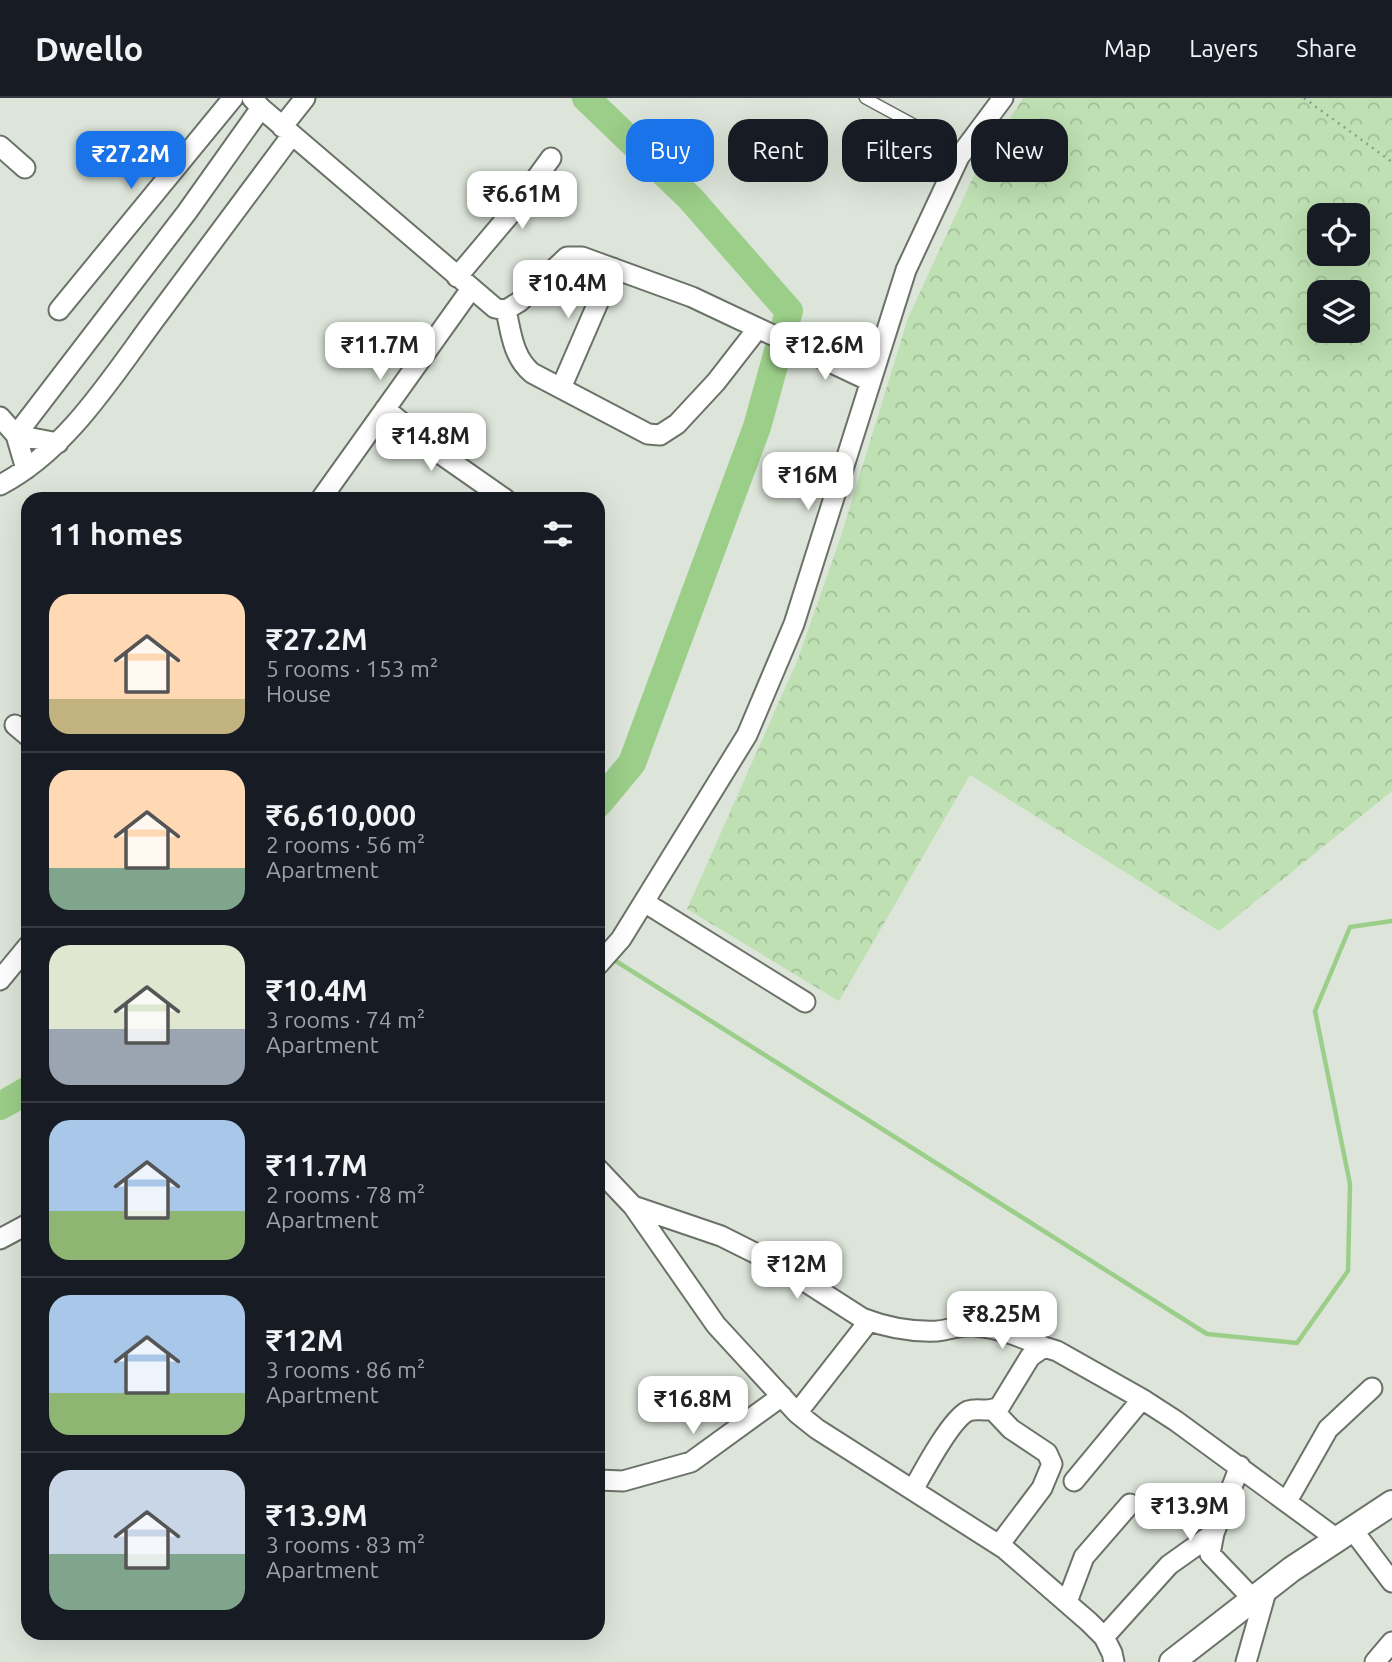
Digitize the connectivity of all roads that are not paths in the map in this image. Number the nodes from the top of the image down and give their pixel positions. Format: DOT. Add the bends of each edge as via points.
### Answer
graph roads {
  1 [pos="233,98"];
  2 [pos="305,98"];
  3 [pos="865,98"];
  4 [pos="1003,98"];
  5 [pos="256,103"];
  6 [pos="287,131"];
  7 [pos="0,146"];
  8 [pos="959,157"];
  9 [pos="551,158"];
  10 [pos="25,168"];
  11 [pos="613,268"];
  12 [pos="464,283"];
  13 [pos="59,310"];
  14 [pos="506,310"];
  15 [pos="763,330"];
  16 [pos="870,381"];
  17 [pos="561,388"];
  18 [pos="385,409"];
  19 [pos="0,417"];
  20 [pos="16,435"];
  21 [pos="58,443"];
  22 [pos="26,469"];
  23 [pos="0,485"];
  24 [pos="476,490"];
  25 [pos="326,492"];
  26 [pos="644,902"];
  27 [pos="21,954"];
  28 [pos="605,957"];
  29 [pos="1,978"];
  30 [pos="805,1002"];
  31 [pos="605,1176"];
  32 [pos="633,1206"];
  33 [pos="21,1228"];
  34 [pos="0,1239"];
  35 [pos="869,1321"];
  36 [pos="1044,1347"];
  37 [pos="1372,1388"];
  38 [pos="782,1396"];
  39 [pos="1142,1399"];
  40 [pos="994,1411"];
  41 [pos="797,1413"];
  42 [pos="1240,1466"];
  43 [pos="605,1480"];
  44 [pos="1074,1481"];
  45 [pos="913,1490"];
  46 [pos="1287,1501"];
  47 [pos="1392,1503"];
  48 [pos="1130,1504"];
  49 [pos="1214,1533"];
  50 [pos="1344,1534"];
  51 [pos="999,1545"];
  52 [pos="1392,1583"];
  53 [pos="1260,1593"];
  54 [pos="1067,1602"];
  55 [pos="1104,1637"];
  56 [pos="1392,1642"];
  57 [pos="1184,1658"];
  58 [pos="1114,1662"];
  59 [pos="1246,1662"];
  60 [pos="1375,1662"];
  1 -- 13 [label="street"];
  2 -- 6 [label="street"];
  3 -- 8 [label="lane"];
  4 -- 8 [label="street"];
  5 -- 6 [label="street"];
  5 -- 20 [label="street" via="187,212"];
  6 -- 12 [label="street"];
  6 -- 21 [label="street" via="108,381"];
  7 -- 10 [label="street"];
  8 -- 16 [label="street" via="906,270"];
  9 -- 12 [label="street"];
  11 -- 14 [label="street" via="582,257 566,257"];
  11 -- 15 [label="street"];
  11 -- 17 [label="street"];
  12 -- 14 [label="street" via="495,308"];
  12 -- 18 [label="street"];
  14 -- 17 [label="street" via="523,365"];
  15 -- 16 [label="street"];
  15 -- 17 [label="street" via="677,424 660,435 648,434"];
  16 -- 26 [label="street" via="794,624 747,735"];
  18 -- 24 [label="street" via="442,455"];
  18 -- 25 [label="street"];
  19 -- 20 [label="street"];
  20 -- 21 [label="street"];
  20 -- 22 [label="street"];
  21 -- 22 [label="street"];
  22 -- 23 [label="street"];
  26 -- 28 [label="street"];
  26 -- 30 [label="street"];
  27 -- 29 [label="street"];
  31 -- 32 [label="street"];
  32 -- 35 [label="street" via="721,1236 781,1266"];
  32 -- 38 [label="street" via="716,1325"];
  33 -- 34 [label="street"];
  35 -- 36 [label="street" via="914,1330 977,1326 1007,1331"];
  35 -- 41 [label="street"];
  36 -- 39 [label="street"];
  36 -- 40 [label="street" via="1030,1356"];
  37 -- 46 [label="street" via="1328,1429"];
  38 -- 41 [label="street"];
  38 -- 43 [label="street" via="691,1462 623,1481"];
  39 -- 42 [label="street"];
  39 -- 44 [label="street"];
  40 -- 45 [label="street" via="965,1413"];
  40 -- 51 [label="street" via="1011,1429 1047,1453 1052,1464 1042,1489"];
  41 -- 45 [label="street"];
  42 -- 46 [label="street"];
  42 -- 49 [label="street"];
  45 -- 51 [label="street"];
  46 -- 50 [label="street"];
  47 -- 50 [label="street"];
  48 -- 54 [label="street" via="1084,1557"];
  49 -- 53 [label="street" via="1210,1554 1216,1563"];
  49 -- 55 [label="street" via="1169,1565"];
  50 -- 52 [label="street"];
  50 -- 53 [label="street"];
  51 -- 54 [label="street"];
  53 -- 57 [label="street"];
  53 -- 59 [label="street"];
  54 -- 55 [label="street"];
  55 -- 58 [label="street"];
  56 -- 60 [label="street"];
}
